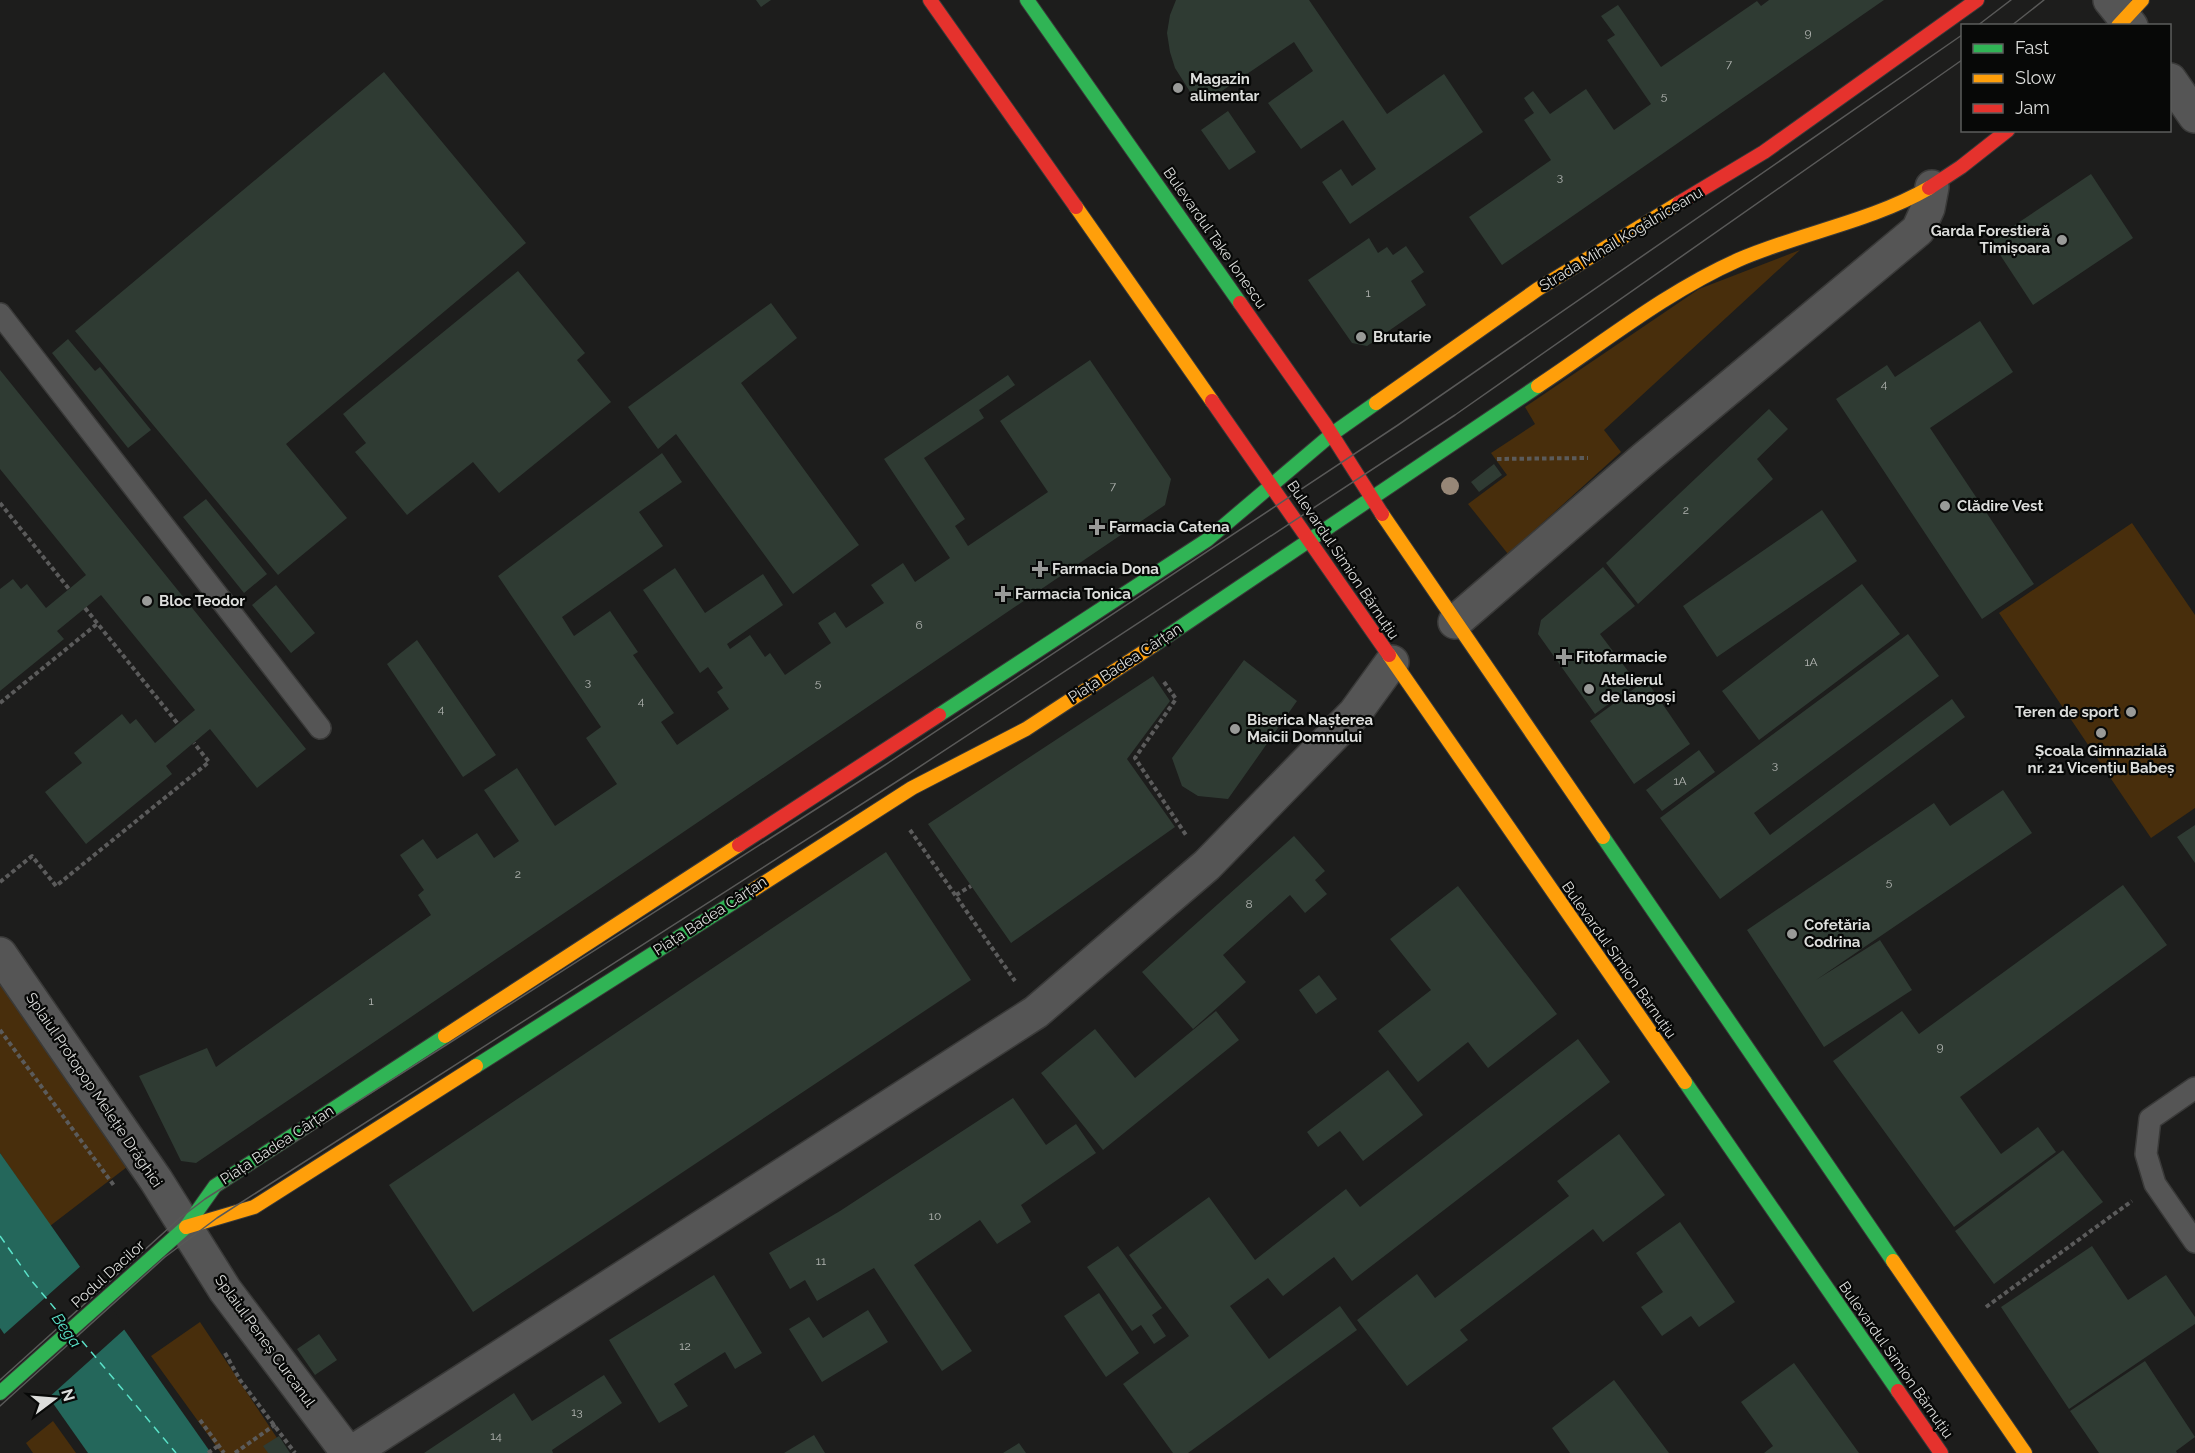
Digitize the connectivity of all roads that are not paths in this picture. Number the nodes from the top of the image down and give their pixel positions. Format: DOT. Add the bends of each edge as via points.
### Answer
graph roads {
  1 [pos="930,0"];
  2 [pos="1027,0"];
  3 [pos="1977,0"];
  4 [pos="2171,83"];
  5 [pos="2195,116"];
  6 [pos="2005,132"];
  7 [pos="1932,187"];
  8 [pos="0,314"];
  9 [pos="1332,434"];
  10 [pos="1272,485"];
  11 [pos="1371,498"];
  12 [pos="1309,540"];
  13 [pos="1455,622"];
  14 [pos="1392,662"];
  15 [pos="320,728"];
  16 [pos="0,954"];
  17 [pos="2195,1088"];
  18 [pos="186,1227"];
  19 [pos="2195,1242"];
  20 [pos="0,1393"];
  21 [pos="350,1453"];
  22 [pos="1941,1453"];
  23 [pos="2025,1453"];
  1 -- 10 [label="street"];
  2 -- 9 [label="street, Bulevardul Take Ionescu"];
  3 -- 9 [label="street, Strada Mihail Kogălniceanu" via="1764,152 1538,289"];
  4 -- 5 [label="street"];
  6 -- 7 [label="street"];
  7 -- 11 [label="street" via="1755,251 1701,277"];
  7 -- 13 [label="street" via="1918,230"];
  8 -- 15 [label="lane"];
  9 -- 10 [label="street, Strada Mihail Kogălniceanu"];
  9 -- 11 [label="street, Bulevardul Take Ionescu"];
  10 -- 12 [label="street, Bulevardul Simion Bărnuțiu"];
  10 -- 18 [label="street, Piața Badea Cârțan" via="1207,540 215,1186"];
  11 -- 12 [label="street"];
  11 -- 13 [label="street"];
  12 -- 14 [label="street, Bulevardul Simion Bărnuțiu"];
  12 -- 18 [label="street, Piața Badea Cârțan" via="1026,729 912,788 254,1207"];
  13 -- 23 [label="street"];
  14 -- 21 [label="street" via="1355,713 1207,865 1036,1012"];
  14 -- 22 [label="street, Bulevardul Simion Bărnuțiu"];
  16 -- 18 [label="street, Splaiul Protopop Meleție Drăghici"];
  17 -- 19 [label="lane" via="2150,1119 2146,1154 2155,1184"];
  18 -- 20 [label="street, Podul Dacilor"];
  18 -- 21 [label="street, Splaiul Peneș Curcanul" via="225,1290"];
}
